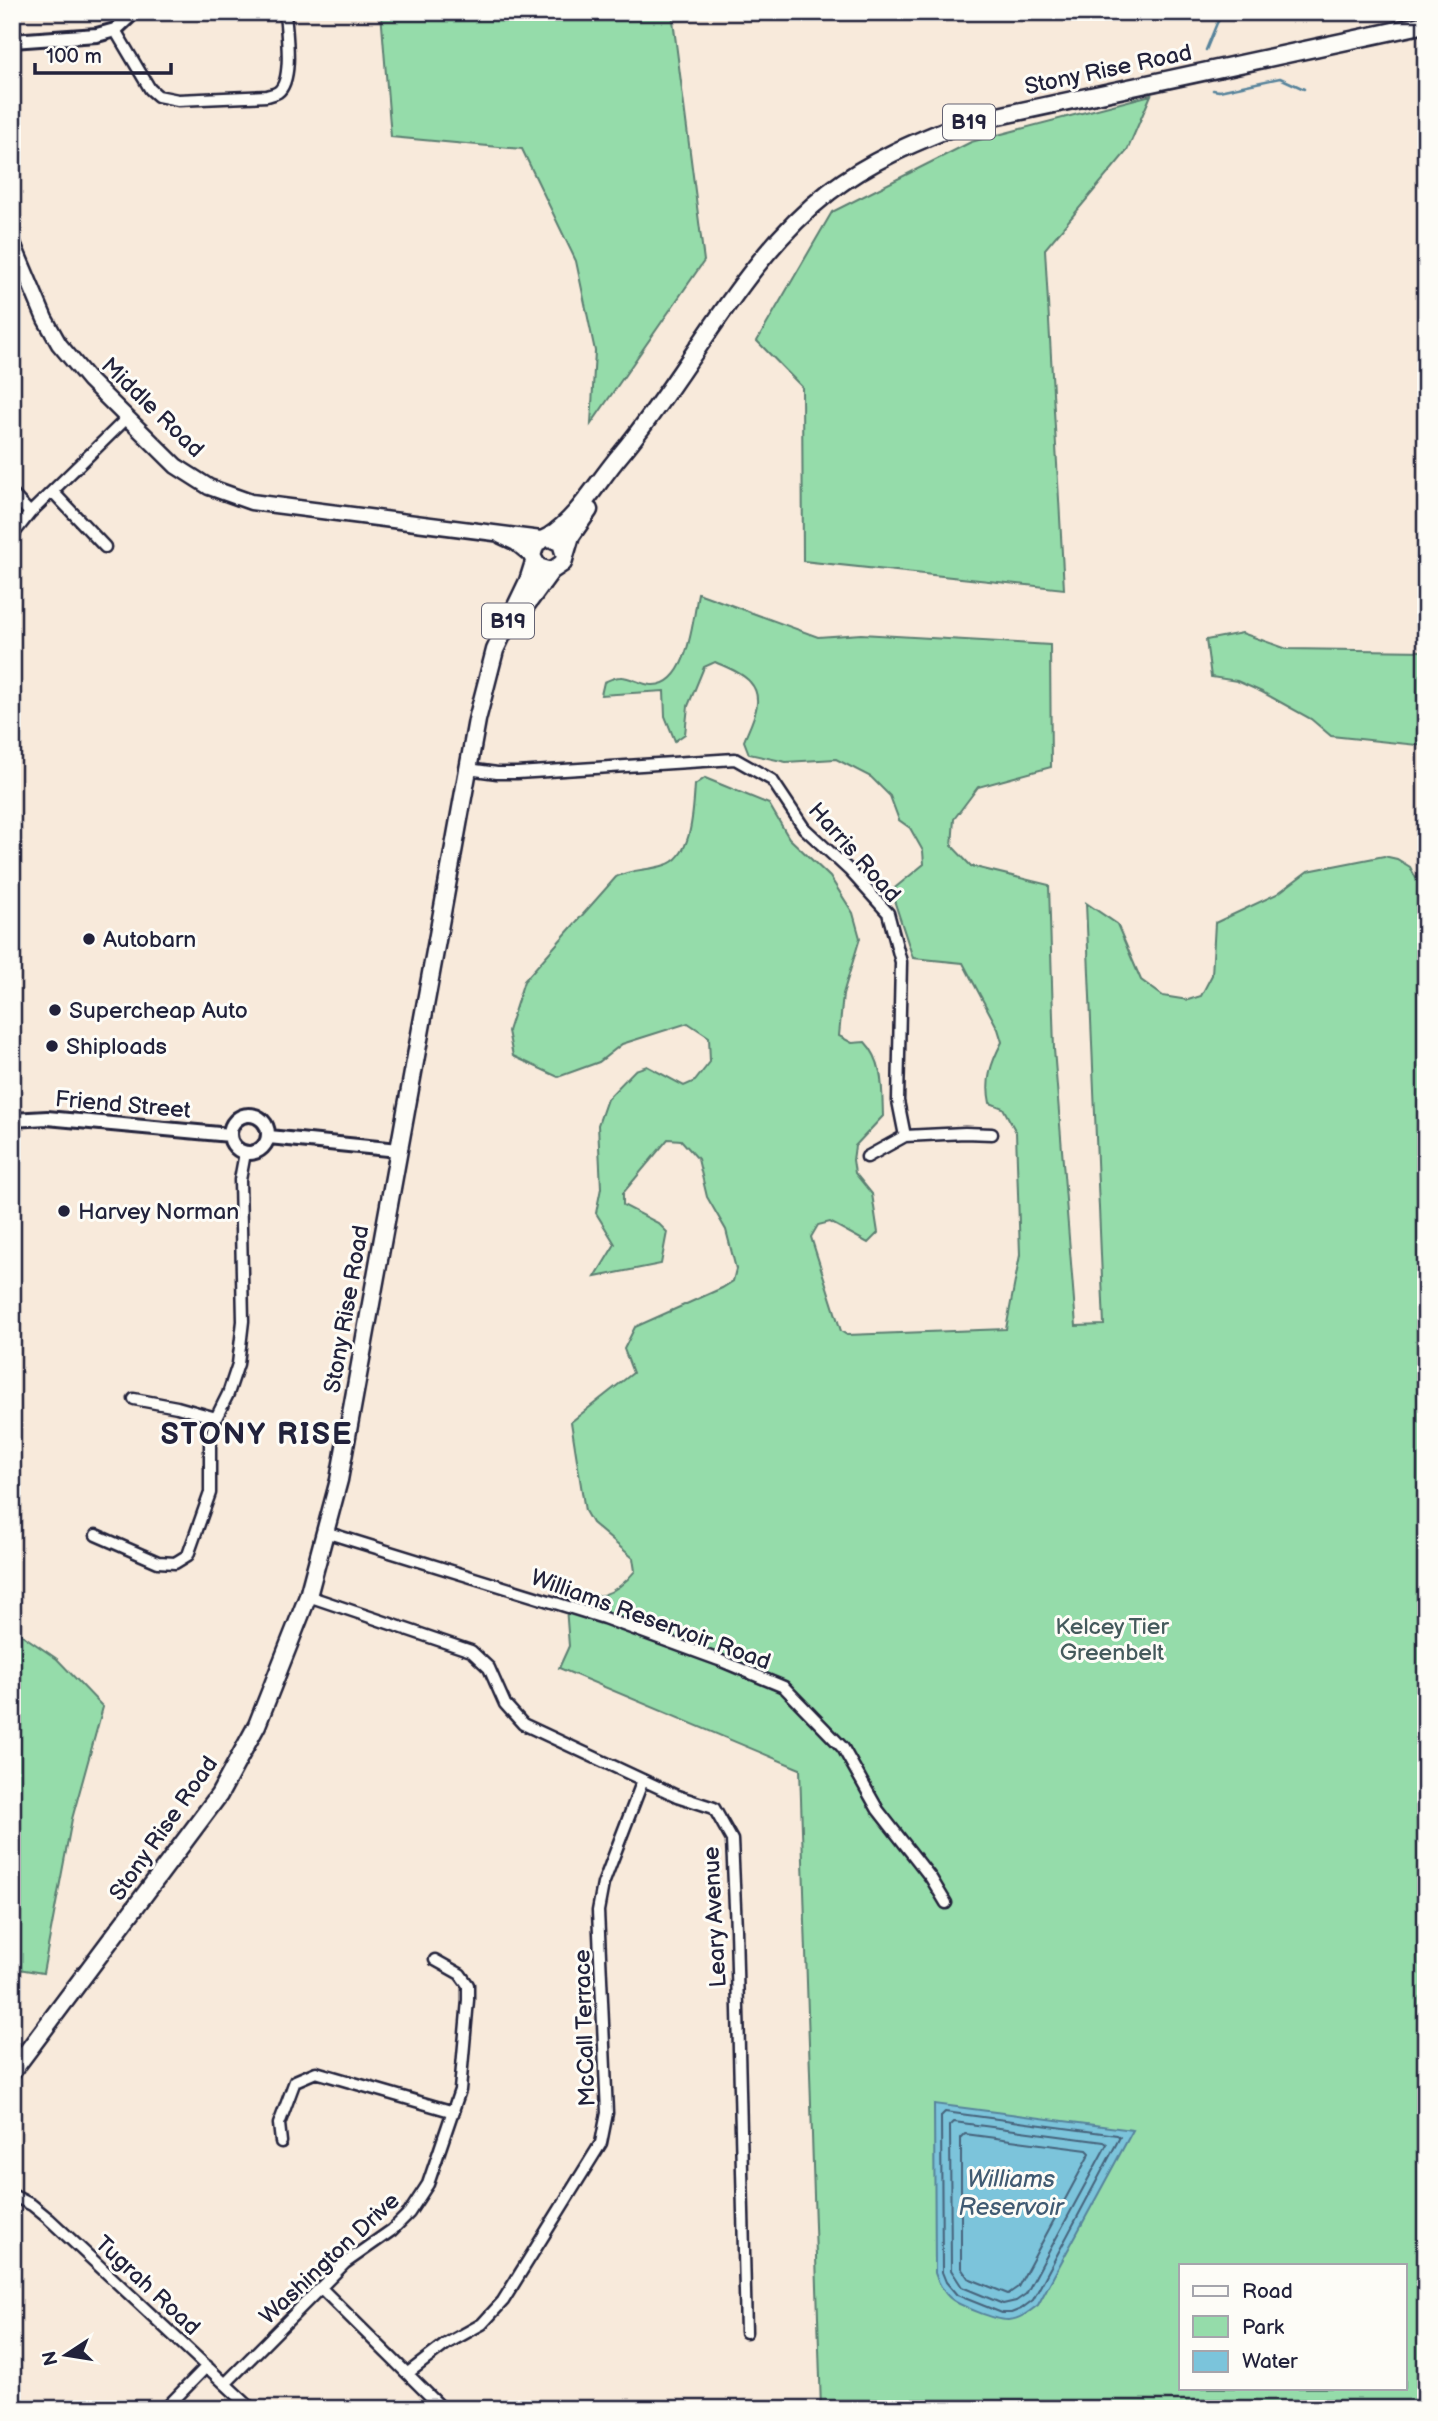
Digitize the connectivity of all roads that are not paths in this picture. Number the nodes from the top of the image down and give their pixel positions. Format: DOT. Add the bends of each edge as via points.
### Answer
graph roads {
  1 [pos="134,12"];
  2 [pos="285,12"];
  3 [pos="1426,24"];
  4 [pos="116,30"];
  5 [pos="12,41"];
  6 [pos="12,242"];
  7 [pos="127,418"];
  8 [pos="637,434"];
  9 [pos="53,492"];
  10 [pos="12,494"];
  11 [pos="30,513"];
  12 [pos="500,535"];
  13 [pos="12,536"];
  14 [pos="545,538"];
  15 [pos="105,547"];
  16 [pos="565,556"];
  17 [pos="533,559"];
  18 [pos="551,571"];
  19 [pos="486,680"];
  20 [pos="468,769"];
  21 [pos="12,1120"];
  22 [pos="12,1128"];
  23 [pos="230,1135"];
  24 [pos="992,1135"];
  25 [pos="905,1136"];
  26 [pos="268,1137"];
  27 [pos="398,1150"];
  28 [pos="245,1153"];
  29 [pos="867,1157"];
  30 [pos="134,1399"];
  31 [pos="216,1418"];
  32 [pos="325,1532"];
  33 [pos="96,1535"];
  34 [pos="308,1596"];
  35 [pos="643,1780"];
  36 [pos="946,1903"];
  37 [pos="435,1960"];
  38 [pos="12,2072"];
  39 [pos="454,2112"];
  40 [pos="281,2142"];
  41 [pos="12,2195"];
  42 [pos="321,2288"];
  43 [pos="746,2332"];
  44 [pos="207,2366"];
  45 [pos="408,2372"];
  46 [pos="226,2383"];
  47 [pos="165,2409"];
  48 [pos="253,2409"];
  49 [pos="443,2409"];
  1 -- 4 [label="street"];
  2 -- 4 [label="street" via="288,73 278,92 267,96 178,100 158,96"];
  3 -- 8 [label="main road, Stony Rise Road / B19" via="961,124 912,143 828,193 785,233"];
  4 -- 5 [label="street" via="97,36"];
  6 -- 7 [label="main road, Middle Road" via="59,344"];
  7 -- 9 [label="street"];
  7 -- 12 [label="main road, Middle Road" via="176,467 209,487 251,502"];
  8 -- 14 [label="main road, Stony Rise Road / B19" via="579,509"];
  8 -- 16 [label="main road, Stony Rise Road / B19" via="571,536"];
  9 -- 11 [label="street"];
  9 -- 15 [label="street"];
  10 -- 11 [label="street"];
  11 -- 13 [label="street"];
  12 -- 14 [label="main road, Middle Road"];
  12 -- 17 [label="main road, Middle Road"];
  14 -- 16 [label="main road" via="561,543"];
  14 -- 17 [label="main road, B19" via="536,543"];
  16 -- 18 [label="main road, B19"];
  17 -- 18 [label="main road" via="538,567"];
  17 -- 19 [label="main road, Stony Rise Road / B19"];
  18 -- 19 [label="main road, Stony Rise Road / B19" via="536,589"];
  19 -- 20 [label="main road, Stony Rise Road / B19"];
  20 -- 25 [label="street, Harris Road" via="517,773 735,759 772,780 804,828 887,913 901,962 898,1101"];
  20 -- 27 [label="main road, Stony Rise Road / B19"];
  21 -- 22 [label="street"];
  21 -- 23 [label="street, Friend Street" via="47,1118"];
  23 -- 26 [label="street" via="239,1118 251,1115 266,1125"];
  23 -- 28 [label="street" via="234,1147"];
  24 -- 25 [label="street"];
  25 -- 29 [label="street"];
  26 -- 27 [label="street"];
  26 -- 28 [label="street" via="263,1148"];
  27 -- 32 [label="main road, Stony Rise Road / B19" via="339,1480"];
  28 -- 31 [label="street" via="240,1180 243,1321 237,1364"];
  30 -- 31 [label="street"];
  31 -- 33 [label="street" via="210,1493 188,1555 176,1563 158,1562"];
  32 -- 34 [label="main road, Stony Rise Road / B19"];
  32 -- 36 [label="street, Williams Reservoir Road" via="604,1618 784,1687 843,1748 878,1810"];
  34 -- 35 [label="street, Leary Avenue" via="471,1651 489,1668 505,1704 523,1724"];
  34 -- 38 [label="main road, Stony Rise Road / B19" via="257,1725 219,1795"];
  35 -- 43 [label="street, Leary Avenue" via="714,1808 732,1840"];
  35 -- 45 [label="street, McCall Terrace" via="603,1884 598,1911 607,2113 601,2143 503,2301 482,2324"];
  37 -- 39 [label="street, Washington Drive" via="460,1974 468,1985 460,2090"];
  39 -- 40 [label="street" via="316,2071 295,2081 279,2124"];
  39 -- 42 [label="street, Washington Drive" via="428,2185 409,2213"];
  41 -- 44 [label="street, Tugrah Road" via="49,2219"];
  42 -- 45 [label="street"];
  42 -- 46 [label="street, Washington Drive"];
  44 -- 46 [label="street, Tugrah Road"];
  44 -- 47 [label="street"];
  45 -- 49 [label="street"];
  46 -- 48 [label="street, Tugrah Road"];
}
